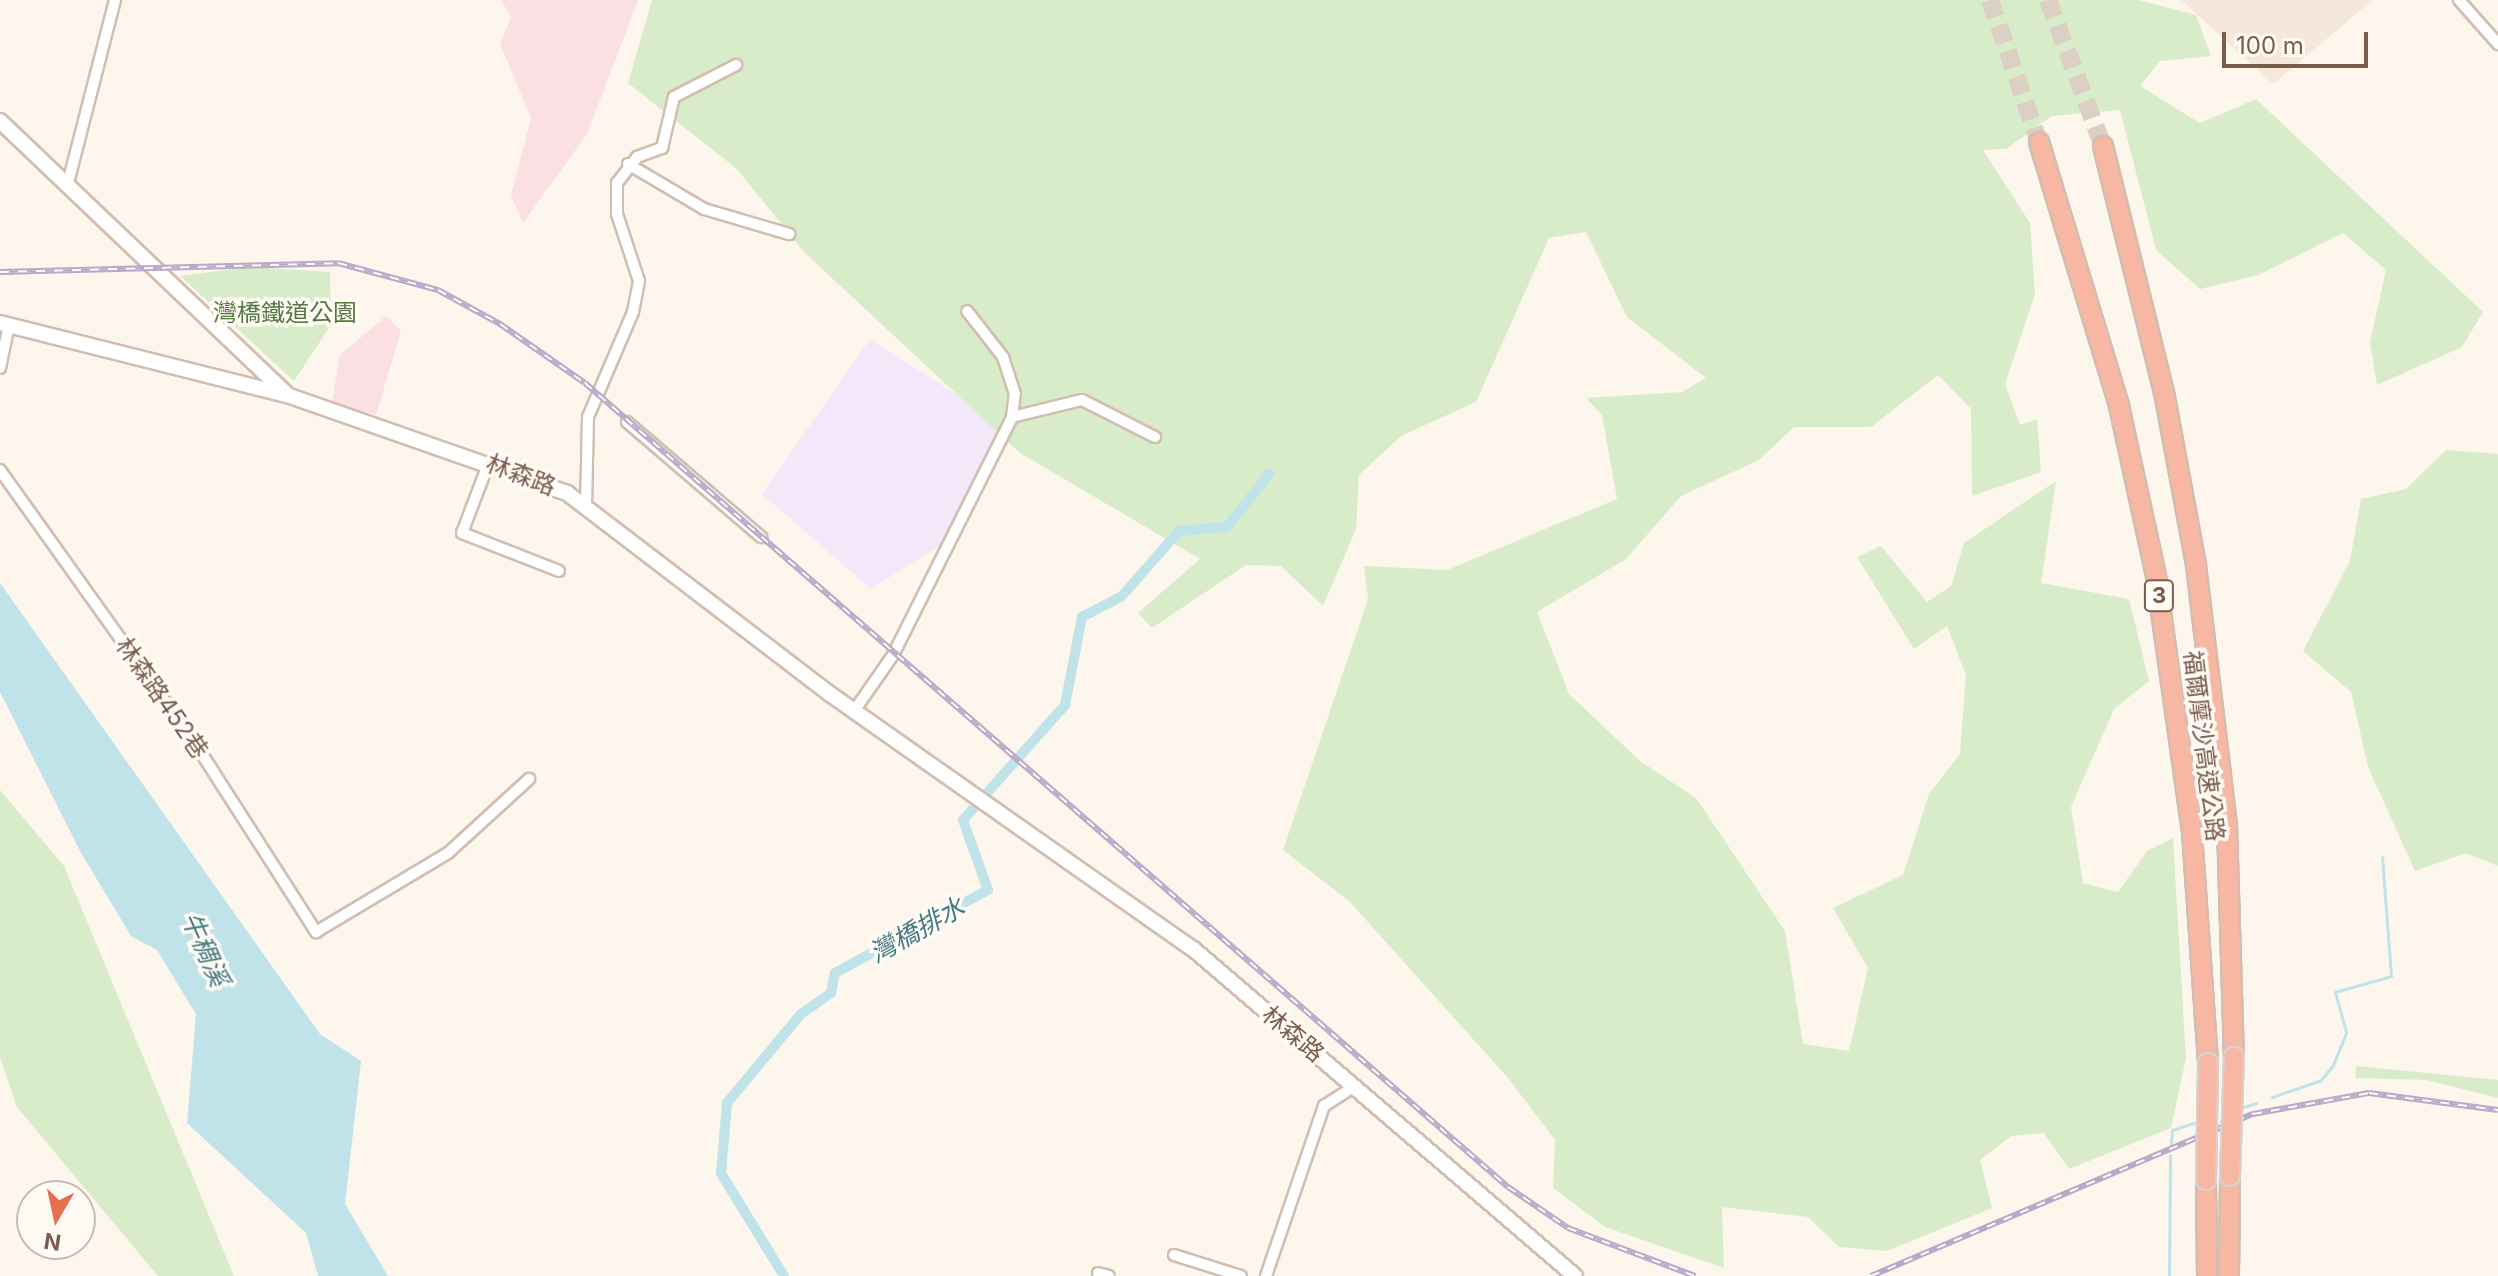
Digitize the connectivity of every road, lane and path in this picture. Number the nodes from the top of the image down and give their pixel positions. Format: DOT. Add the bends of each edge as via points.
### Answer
graph roads {
  1 [pos="115,0"];
  2 [pos="2459,0"];
  3 [pos="2498,44"];
  4 [pos="736,65"];
  5 [pos="0,121"];
  6 [pos="2039,142"];
  7 [pos="2103,146"];
  8 [pos="628,164"];
  9 [pos="68,183"];
  10 [pos="789,234"];
  11 [pos="967,311"];
  12 [pos="4,324"];
  13 [pos="0,368"];
  14 [pos="287,395"];
  15 [pos="1012,417"];
  16 [pos="627,422"];
  17 [pos="1155,437"];
  18 [pos="489,462"];
  19 [pos="0,470"];
  20 [pos="586,506"];
  21 [pos="761,537"];
  22 [pos="559,571"];
  23 [pos="854,711"];
  24 [pos="529,779"];
  25 [pos="1355,1086"];
  26 [pos="1174,1255"];
  27 [pos="1241,1276"];
  28 [pos="1266,1276"];
  29 [pos="1575,1276"];
  30 [pos="2207,1276"];
  31 [pos="2229,1276"];
  1 -- 9 [label="street"];
  2 -- 3 [label="street"];
  4 -- 8 [label="street" via="674,97 662,148"];
  5 -- 9 [label="main road"];
  6 -- 30 [label="highway, 福爾摩沙高速公路 / 3, bridge" via="2119,406 2156,576 2192,833 2208,1063"];
  7 -- 31 [label="highway, 福爾摩沙高速公路 / 3, bridge" via="2164,392 2196,565 2227,825 2234,1057"];
  8 -- 10 [label="street" via="704,209"];
  8 -- 20 [label="street" via="617,183 617,214 639,281 633,312 588,417"];
  9 -- 14 [label="main road"];
  11 -- 15 [label="street" via="1003,357 1015,394"];
  12 -- 13 [label="street"];
  12 -- 14 [label="main road, 林森路"];
  14 -- 18 [label="main road, 林森路"];
  15 -- 17 [label="street" via="1082,400"];
  15 -- 23 [label="street" via="893,655"];
  16 -- 21 [label="street"];
  18 -- 20 [label="main road, 林森路"];
  18 -- 22 [label="street" via="462,533"];
  19 -- 24 [label="street, 林森路452巷" via="198,748 316,932 448,853"];
  20 -- 23 [label="main road, 林森路"];
  23 -- 25 [label="main road, 林森路" via="1192,948"];
  25 -- 28 [label="street" via="1324,1106"];
  25 -- 29 [label="main road, 林森路"];
  26 -- 27 [label="street"];
}
